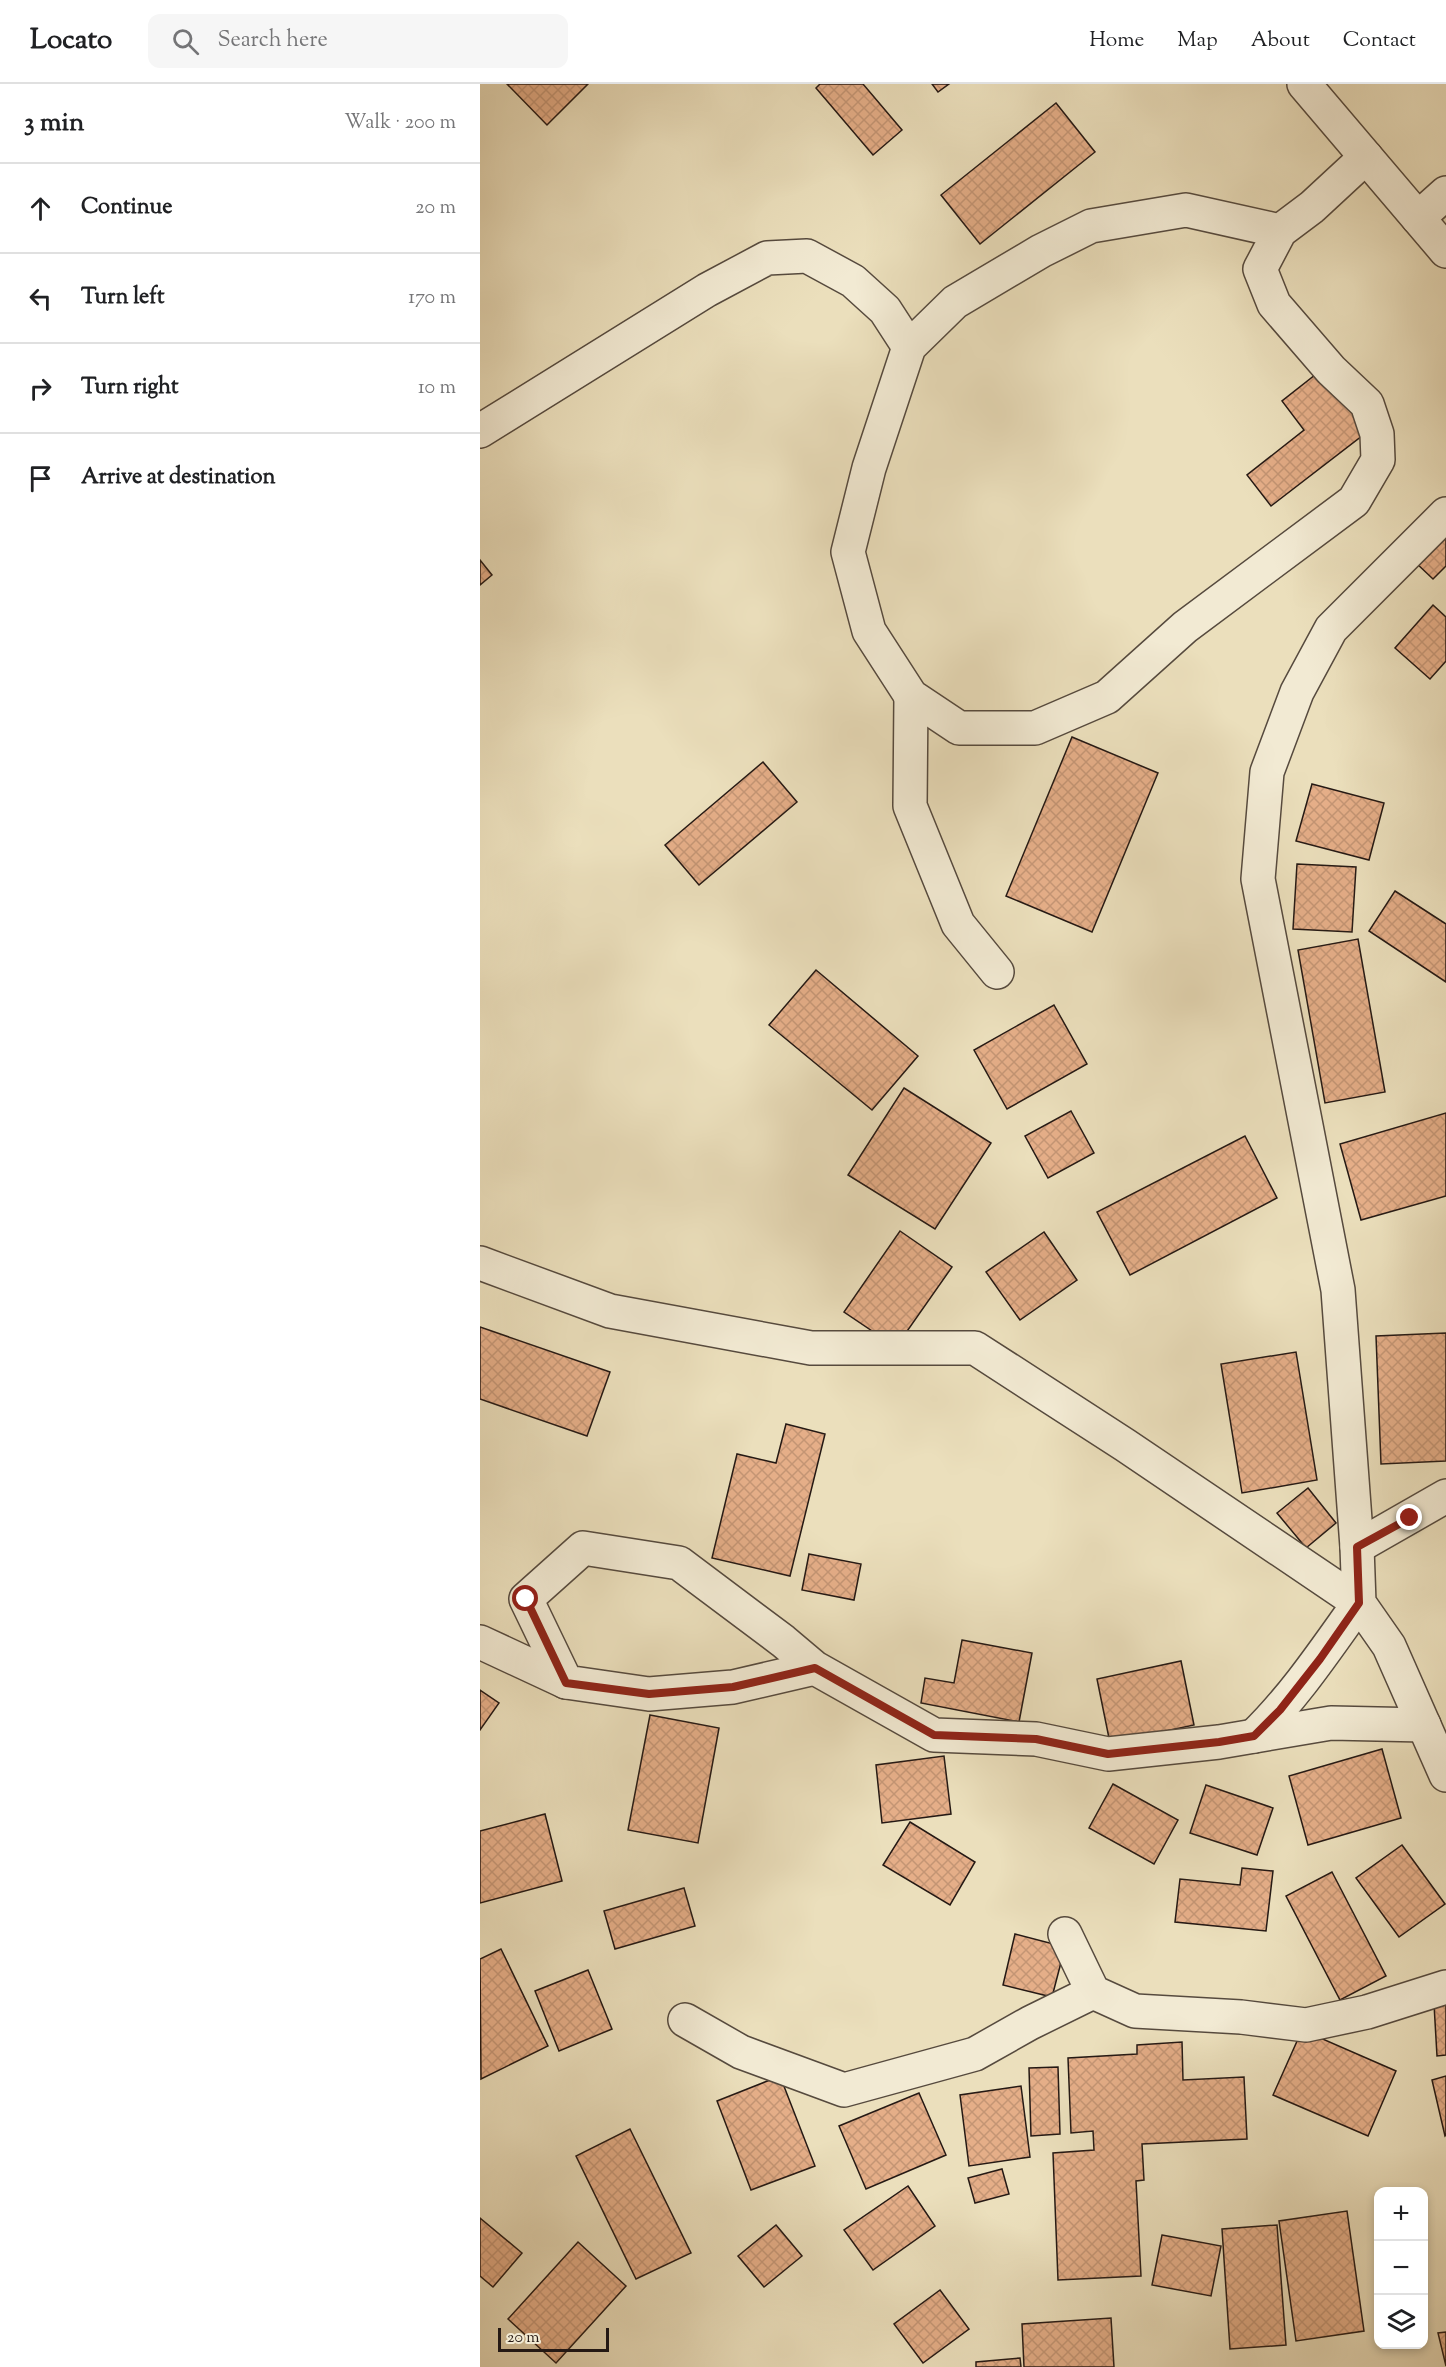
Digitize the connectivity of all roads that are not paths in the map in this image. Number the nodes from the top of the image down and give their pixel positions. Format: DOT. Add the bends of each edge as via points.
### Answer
graph roads {
  1 [pos="1304,84"];
  2 [pos="1366,157"];
  3 [pos="1446,193"];
  4 [pos="1418,218"];
  5 [pos="1280,231"];
  6 [pos="1446,251"];
  7 [pos="909,347"];
  8 [pos="480,431"];
  9 [pos="1446,514"];
  10 [pos="911,696"];
  11 [pos="998,972"];
  12 [pos="480,1263"];
  13 [pos="1446,1496"];
  14 [pos="1357,1547"];
  15 [pos="1359,1603"];
  16 [pos="480,1642"];
  17 [pos="815,1668"];
  18 [pos="566,1683"];
  19 [pos="1424,1725"];
  20 [pos="1254,1736"];
  21 [pos="1446,1775"];
  22 [pos="1065,1934"];
  23 [pos="1446,1987"];
  24 [pos="1093,1992"];
  25 [pos="685,2020"];
  1 -- 2 [label="street"];
  2 -- 4 [label="street"];
  2 -- 5 [label="street"];
  3 -- 4 [label="street"];
  4 -- 6 [label="street"];
  5 -- 7 [label="street" via="1186,210 1091,226 955,302"];
  5 -- 10 [label="street" via="1260,269 1274,304 1331,370 1367,404 1377,434 1378,460 1354,501 1185,627 1107,697 1035,728 958,728"];
  7 -- 8 [label="street" via="885,310 852,281 807,256 767,258 707,290"];
  7 -- 10 [label="street" via="869,468 848,552 869,631"];
  9 -- 14 [label="street" via="1331,629 1297,692 1267,772 1262,827 1258,879 1338,1290"];
  10 -- 11 [label="street" via="910,806 958,924"];
  12 -- 15 [label="street" via="610,1311 811,1348 975,1348"];
  13 -- 14 [label="street"];
  14 -- 15 [label="street"];
  15 -- 19 [label="street" via="1389,1646"];
  15 -- 20 [label="street" via="1280,1710"];
  16 -- 18 [label="street"];
  17 -- 18 [label="street" via="733,1687 649,1694"];
  17 -- 18 [label="street" via="679,1563 583,1548 526,1599"];
  17 -- 20 [label="street" via="934,1735 1036,1739 1108,1754"];
  19 -- 20 [label="street" via="1331,1723"];
  19 -- 21 [label="street"];
  22 -- 24 [label="street"];
  23 -- 24 [label="street" via="1367,2012 1306,2025 1135,2011"];
  24 -- 25 [label="street" via="975,2054 844,2090 741,2052"];
}
